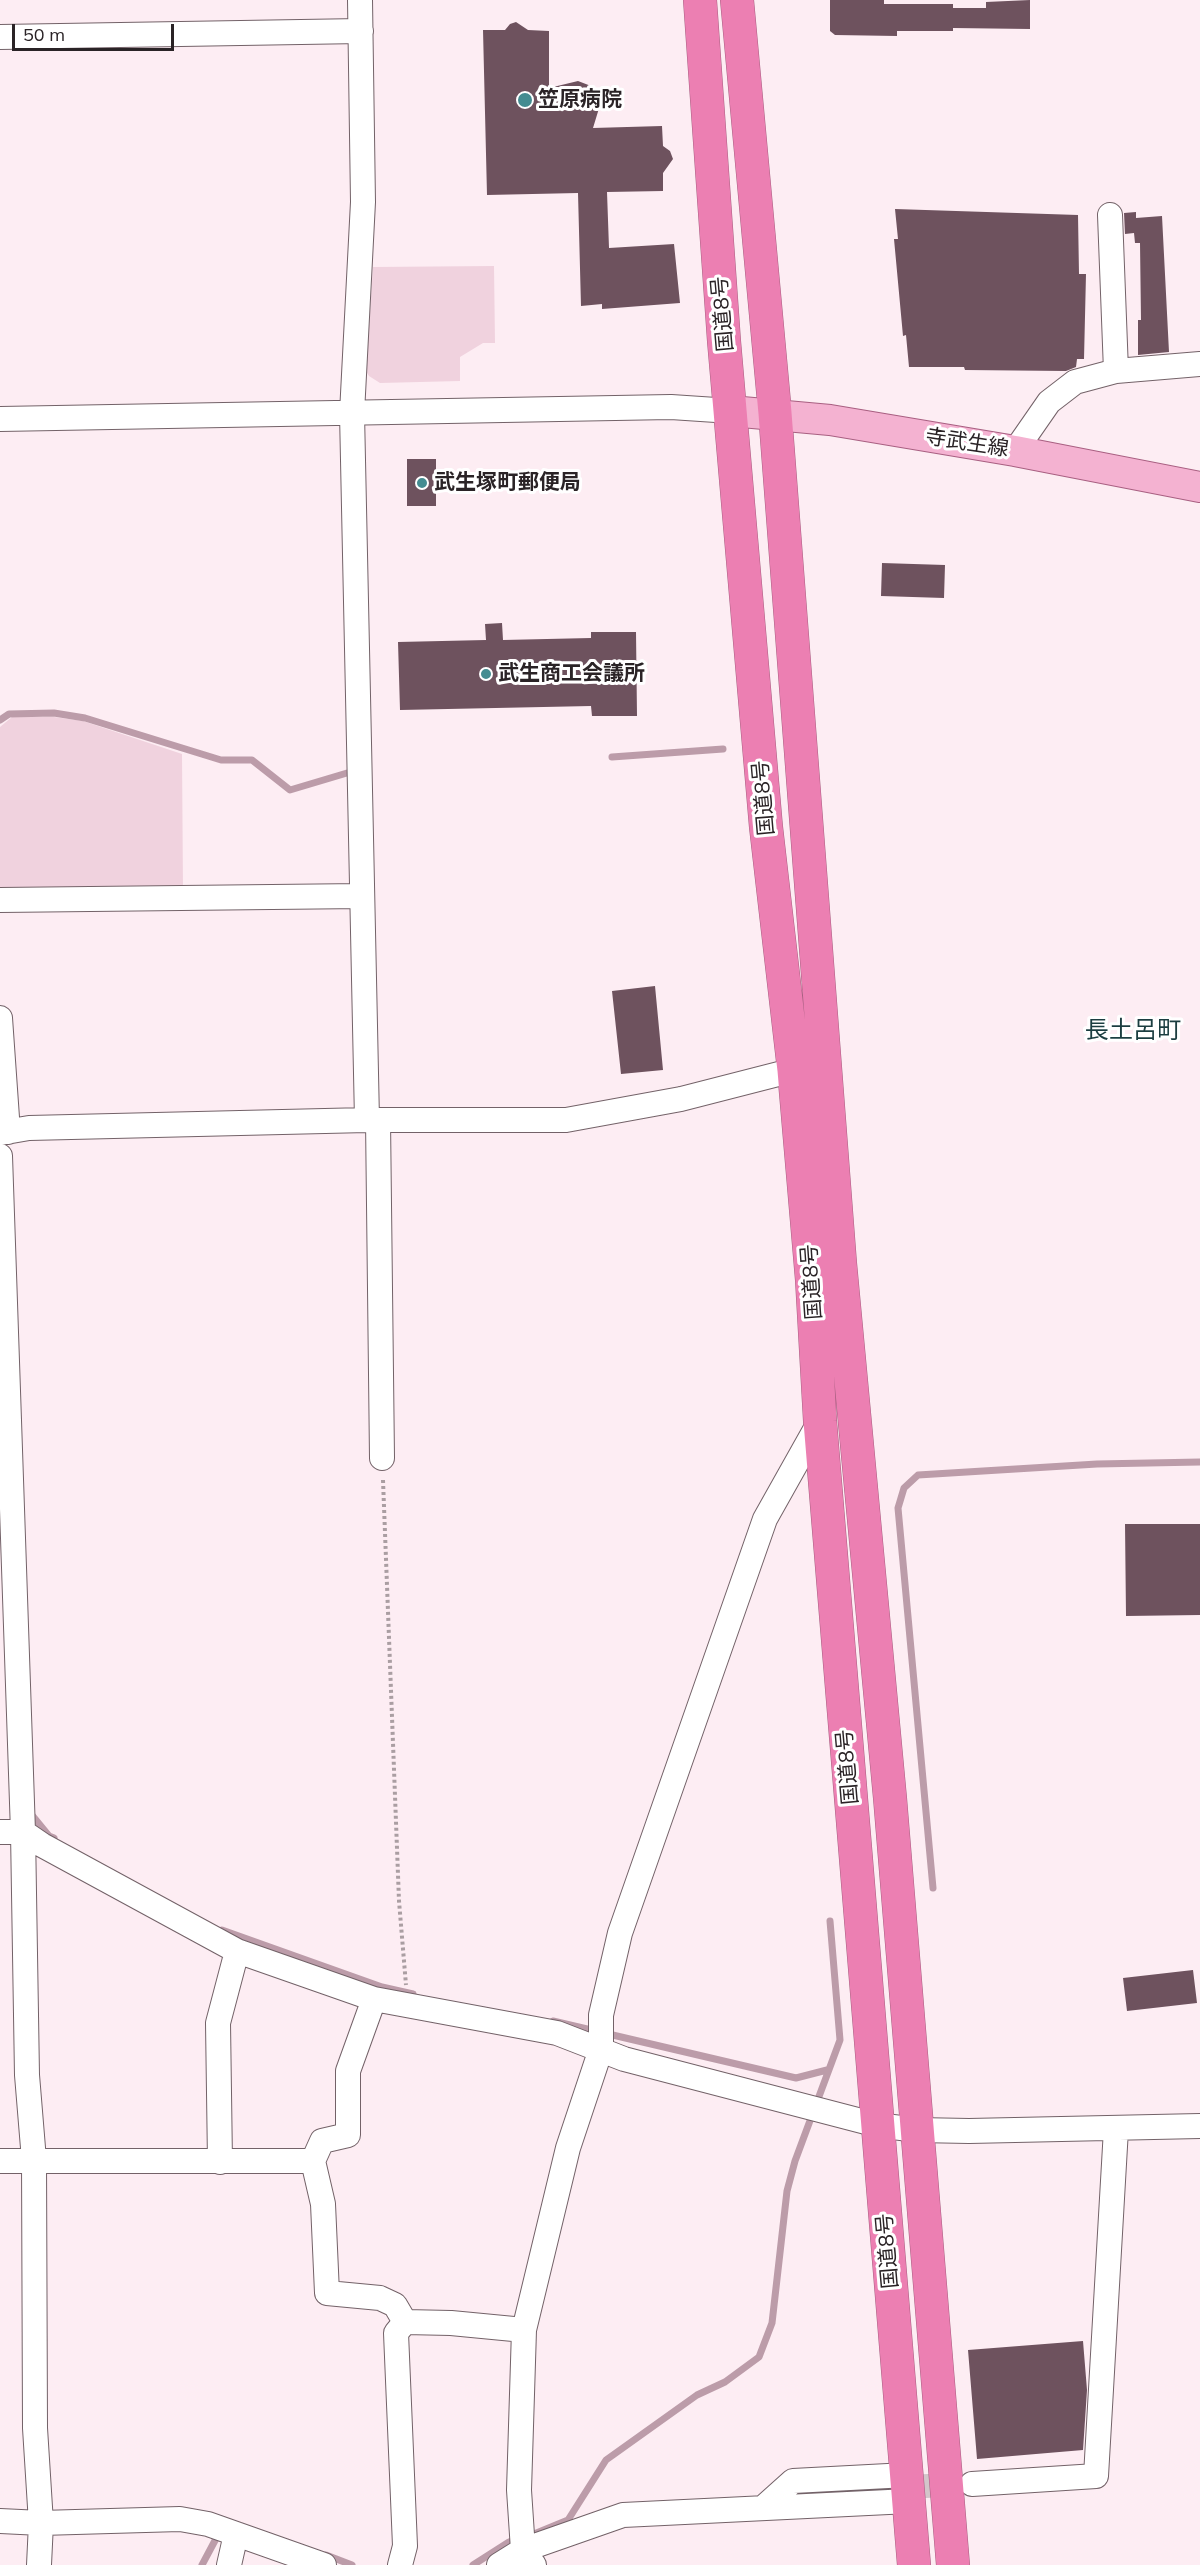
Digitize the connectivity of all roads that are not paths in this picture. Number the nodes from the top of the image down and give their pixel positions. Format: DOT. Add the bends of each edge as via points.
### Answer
graph roads {
  1 [pos="360,0"];
  2 [pos="700,0"];
  3 [pos="738,0"];
  4 [pos="361,31"];
  5 [pos="0,37"];
  6 [pos="1110,215"];
  7 [pos="1200,364"];
  8 [pos="1116,370"];
  9 [pos="731,411"];
  10 [pos="352,413"];
  11 [pos="775,413"];
  12 [pos="0,419"];
  13 [pos="1015,451"];
  14 [pos="1200,487"];
  15 [pos="362,896"];
  16 [pos="0,900"];
  17 [pos="0,1018"];
  18 [pos="794,1070"];
  19 [pos="373,1120"];
  20 [pos="4,1133"];
  21 [pos="0,1156"];
  22 [pos="820,1421"];
  23 [pos="382,1458"];
  24 [pos="11,1832"];
  25 [pos="237,1951"];
  26 [pos="374,1999"];
  27 [pos="601,2049"];
  28 [pos="877,2125"];
  29 [pos="1200,2126"];
  30 [pos="1116,2129"];
  31 [pos="917,2130"];
  32 [pos="0,2160"];
  33 [pos="33,2160"];
  34 [pos="313,2161"];
  35 [pos="220,2162"];
  36 [pos="405,2322"];
  37 [pos="524,2330"];
  38 [pos="972,2484"];
  39 [pos="908,2488"];
  40 [pos="878,2489"];
  41 [pos="771,2501"];
  42 [pos="0,2521"];
  43 [pos="40,2523"];
  44 [pos="236,2534"];
  45 [pos="529,2557"];
  46 [pos="39,2565"];
  47 [pos="229,2565"];
  48 [pos="324,2565"];
  49 [pos="400,2565"];
  50 [pos="499,2565"];
  51 [pos="914,2565"];
  52 [pos="953,2565"];
  1 -- 4 [label="street"];
  2 -- 9 [label="highway, 国道8号"];
  3 -- 11 [label="highway, 国道8号"];
  4 -- 5 [label="street"];
  4 -- 10 [label="street" via="363,202"];
  6 -- 8 [label="street"];
  7 -- 8 [label="street"];
  8 -- 13 [label="street" via="1075,382 1048,402"];
  9 -- 10 [label="street" via="671,407"];
  9 -- 11 [label="main road, 寺武生線"];
  9 -- 18 [label="highway, 国道8号" via="766,827"];
  10 -- 12 [label="street"];
  10 -- 15 [label="street"];
  11 -- 13 [label="main road, 寺武生線"];
  11 -- 31 [label="highway, 国道8号" via="840,1263"];
  13 -- 14 [label="main road, 寺武生線"];
  15 -- 16 [label="street"];
  15 -- 19 [label="street"];
  17 -- 20 [label="street"];
  18 -- 19 [label="street" via="681,1099 566,1120"];
  18 -- 22 [label="highway, 国道8号"];
  19 -- 20 [label="street" via="29,1128"];
  19 -- 23 [label="street"];
  21 -- 24 [label="street"];
  22 -- 27 [label="street" via="765,1519 736,1598 620,1933 601,2015"];
  22 -- 28 [label="highway, 国道8号"];
  24 -- 25 [label="street"];
  24 -- 33 [label="street"];
  25 -- 26 [label="street"];
  25 -- 35 [label="street" via="218,2023"];
  26 -- 27 [label="street" via="557,2033"];
  26 -- 34 [label="street" via="348,2071 348,2135 322,2141"];
  27 -- 28 [label="street" via="624,2059"];
  27 -- 37 [label="street" via="568,2148"];
  28 -- 31 [label="street"];
  28 -- 39 [label="highway, 国道8号"];
  29 -- 30 [label="street"];
  30 -- 31 [label="street"];
  30 -- 38 [label="street" via="1096,2476"];
  31 -- 52 [label="highway, 国道8号"];
  32 -- 33 [label="street"];
  33 -- 35 [label="street"];
  33 -- 43 [label="street" via="35,2428"];
  34 -- 35 [label="street"];
  34 -- 36 [label="street" via="323,2204 327,2293 380,2298 395,2305"];
  36 -- 37 [label="street" via="452,2322"];
  36 -- 49 [label="street" via="396,2333 405,2546"];
  37 -- 45 [label="street" via="519,2490"];
  39 -- 41 [label="street"];
  39 -- 51 [label="highway, 国道8号"];
  40 -- 41 [label="street"];
  41 -- 45 [label="street" via="623,2515"];
  42 -- 43 [label="street"];
  43 -- 44 [label="street" via="180,2519"];
  43 -- 46 [label="street"];
  44 -- 47 [label="street"];
  44 -- 48 [label="street"];
  45 -- 50 [label="street"];
}
